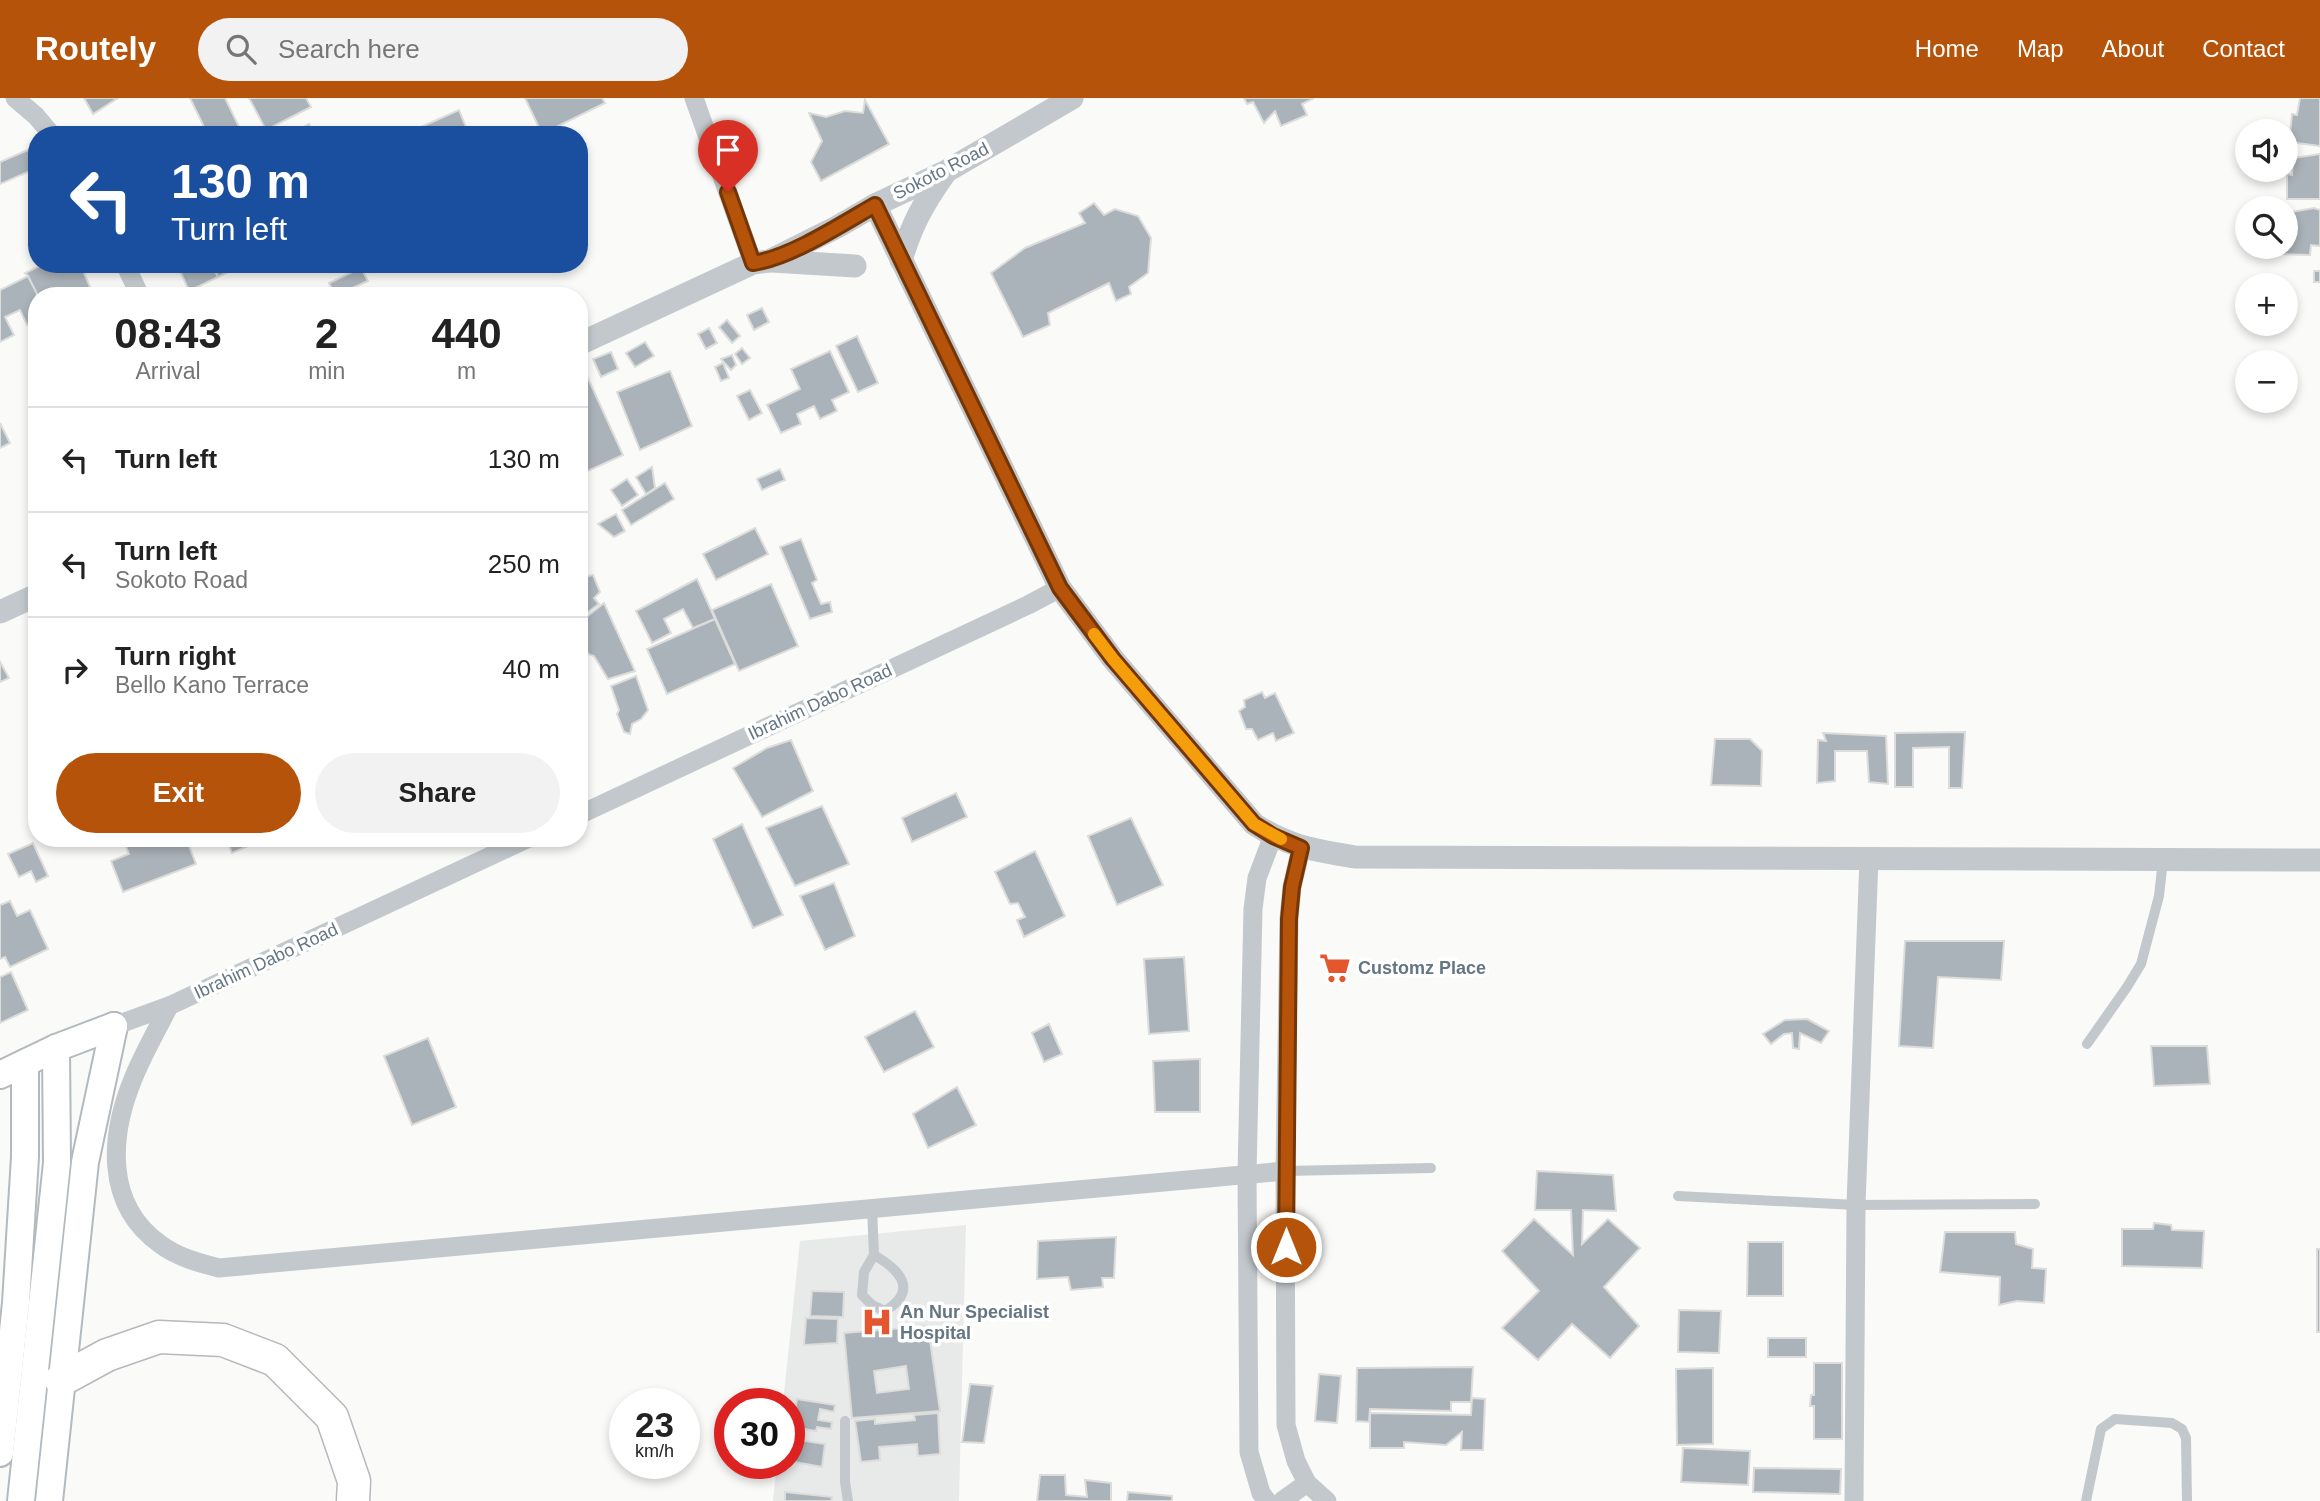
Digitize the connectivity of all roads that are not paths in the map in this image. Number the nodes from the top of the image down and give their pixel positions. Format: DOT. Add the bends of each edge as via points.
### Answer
graph roads {
  1 [pos="15,98"];
  2 [pos="694,98"];
  3 [pos="1072,98"];
  4 [pos="44,126"];
  5 [pos="945,172"];
  6 [pos="875,205"];
  7 [pos="901,260"];
  8 [pos="761,262"];
  9 [pos="855,266"];
  10 [pos="588,340"];
  11 [pos="1060,588"];
  12 [pos="28,599"];
  13 [pos="0,612"];
  14 [pos="588,811"];
  15 [pos="1273,836"];
  16 [pos="510,847"];
  17 [pos="1301,848"];
  18 [pos="1869,858"];
  19 [pos="2163,860"];
  20 [pos="2320,860"];
  21 [pos="169,1006"];
  22 [pos="114,1026"];
  23 [pos="2087,1044"];
  24 [pos="56,1048"];
  25 [pos="25,1063"];
  26 [pos="0,1075"];
  27 [pos="1431,1168"];
  28 [pos="1285,1171"];
  29 [pos="1247,1174"];
  30 [pos="1678,1196"];
  31 [pos="2035,1204"];
  32 [pos="1856,1205"];
  33 [pos="872,1208"];
  34 [pos="874,1255"];
  35 [pos="61,1380"];
  36 [pos="2,1410"];
  37 [pos="845,1421"];
  38 [pos="0,1453"];
  39 [pos="1307,1483"];
  40 [pos="21,1501"];
  41 [pos="49,1501"];
  42 [pos="353,1501"];
  43 [pos="848,1501"];
  44 [pos="1267,1501"];
  45 [pos="1282,1501"];
  46 [pos="1327,1501"];
  47 [pos="1854,1501"];
  48 [pos="2086,1501"];
  49 [pos="2187,1501"];
  1 -- 4 [label="street"];
  2 -- 8 [label="street"];
  3 -- 5 [label="street, Sokoto Road"];
  5 -- 6 [label="street, Sokoto Road"];
  5 -- 7 [label="street" via="912,224"];
  6 -- 7 [label="street"];
  6 -- 8 [label="street, Sokoto Road"];
  7 -- 11 [label="street"];
  8 -- 9 [label="street"];
  8 -- 10 [label="street, Sokoto Road"];
  11 -- 14 [label="street, Ibrahim Dabo Road"];
  11 -- 15 [label="street" via="1113,659 1254,824"];
  12 -- 13 [label="street"];
  15 -- 17 [label="street"];
  15 -- 29 [label="street" via="1257,878 1253,909"];
  16 -- 21 [label="street, Ibrahim Dabo Road"];
  17 -- 18 [label="street" via="1355,857"];
  17 -- 28 [label="street" via="1289,919"];
  18 -- 19 [label="street"];
  18 -- 32 [label="street"];
  19 -- 20 [label="street"];
  19 -- 23 [label="lane" via="2159,896 2141,964"];
  21 -- 22 [label="street, Ibrahim Dabo Road"];
  21 -- 33 [label="street" via="133,1079 116,1142 115,1169 121,1195 135,1221 160,1244 201,1263 219,1268"];
  22 -- 24 [label="main road, Ibrahim Dabo Road"];
  22 -- 35 [label="main road" via="85,1161"];
  24 -- 25 [label="main road, Ibrahim Dabo Road"];
  24 -- 40 [label="main road" via="57,1163"];
  25 -- 26 [label="main road, Ibrahim Dabo Road"];
  25 -- 36 [label="main road" via="16,1303"];
  27 -- 28 [label="lane"];
  28 -- 29 [label="street"];
  28 -- 39 [label="street" via="1286,1425"];
  29 -- 33 [label="street"];
  29 -- 44 [label="street" via="1249,1452"];
  30 -- 32 [label="lane"];
  31 -- 32 [label="lane"];
  32 -- 47 [label="street"];
  33 -- 34 [label="lane"];
  34 -- 34 [label="lane" via="864,1272 862,1295 885,1311 903,1292 902,1278"];
  35 -- 41 [label="main road"];
  35 -- 42 [label="highway" via="107,1355 159,1337 223,1340 275,1360 332,1417 354,1481"];
  36 -- 38 [label="main road"];
  37 -- 43 [label="lane"];
  39 -- 45 [label="street"];
  39 -- 46 [label="street"];
  48 -- 49 [label="lane" via="2101,1429 2115,1419 2172,1423 2182,1429"];
}
